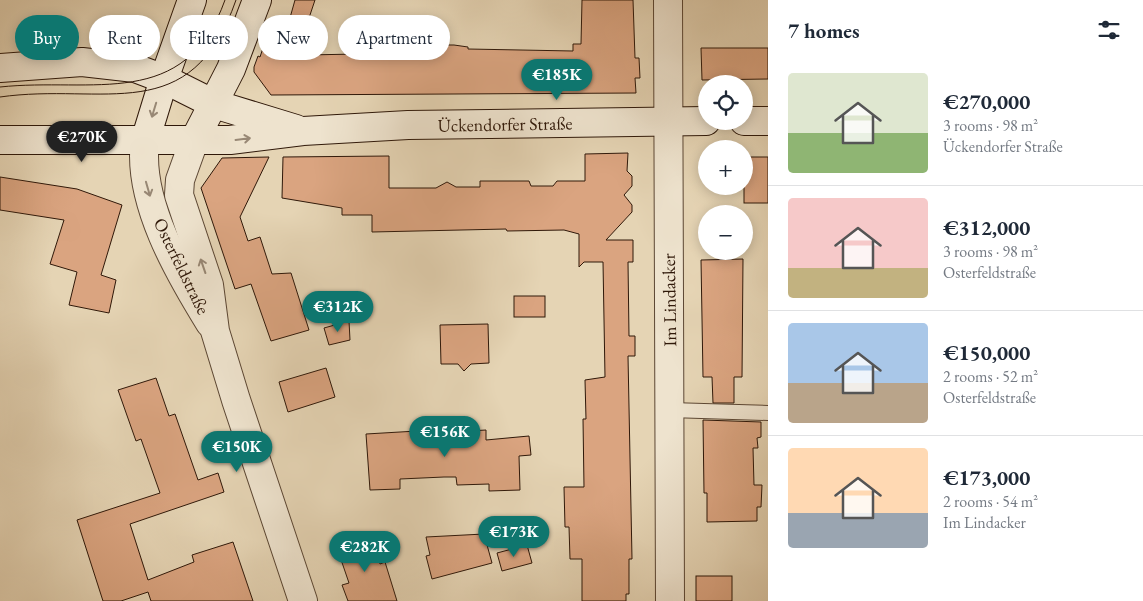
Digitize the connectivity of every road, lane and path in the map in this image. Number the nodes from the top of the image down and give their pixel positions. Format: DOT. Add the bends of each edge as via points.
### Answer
graph roads {
  1 [pos="192,0"];
  2 [pos="257,0"];
  3 [pos="668,0"];
  4 [pos="0,68"];
  5 [pos="164,79"];
  6 [pos="214,104"];
  7 [pos="667,121"];
  8 [pos="698,121"];
  9 [pos="753,121"];
  10 [pos="768,121"];
  11 [pos="303,131"];
  12 [pos="0,140"];
  13 [pos="145,141"];
  14 [pos="194,141"];
  15 [pos="215,331"];
  16 [pos="670,410"];
  17 [pos="768,413"];
  18 [pos="303,601"];
  19 [pos="670,601"];
  1 -- 5 [label="main road, Osterfeldstraße"];
  2 -- 6 [label="main road, Osterfeldstraße"];
  3 -- 7 [label="main road, Im Lindacker"];
  4 -- 5 [label="main road" via="82,62 135,68"];
  5 -- 6 [label="main road, Ückendorfer Straße"];
  5 -- 13 [label="main road, Osterfeldstraße, one-way"];
  6 -- 11 [label="main road, Ückendorfer Straße"];
  6 -- 14 [label="main road, Osterfeldstraße"];
  7 -- 8 [label="main road, Ückendorfer Straße"];
  7 -- 11 [label="main road, Ückendorfer Straße" via="408,125"];
  7 -- 16 [label="main road, Im Lindacker"];
  9 -- 10 [label="main road"];
  14 -- 11 [label="main road, Ückendorfer Straße, one-way"];
  12 -- 13 [label="main road"];
  13 -- 14 [label="main road, Ückendorfer Straße"];
  13 -- 15 [label="main road, Osterfeldstraße, one-way" via="142,162 146,186 165,239"];
  15 -- 14 [label="main road, Osterfeldstraße, one-way" via="209,285 179,195 180,180"];
  15 -- 18 [label="main road, Osterfeldstraße" via="251,450"];
  16 -- 17 [label="lane"];
  16 -- 19 [label="main road, Im Lindacker"];
}
